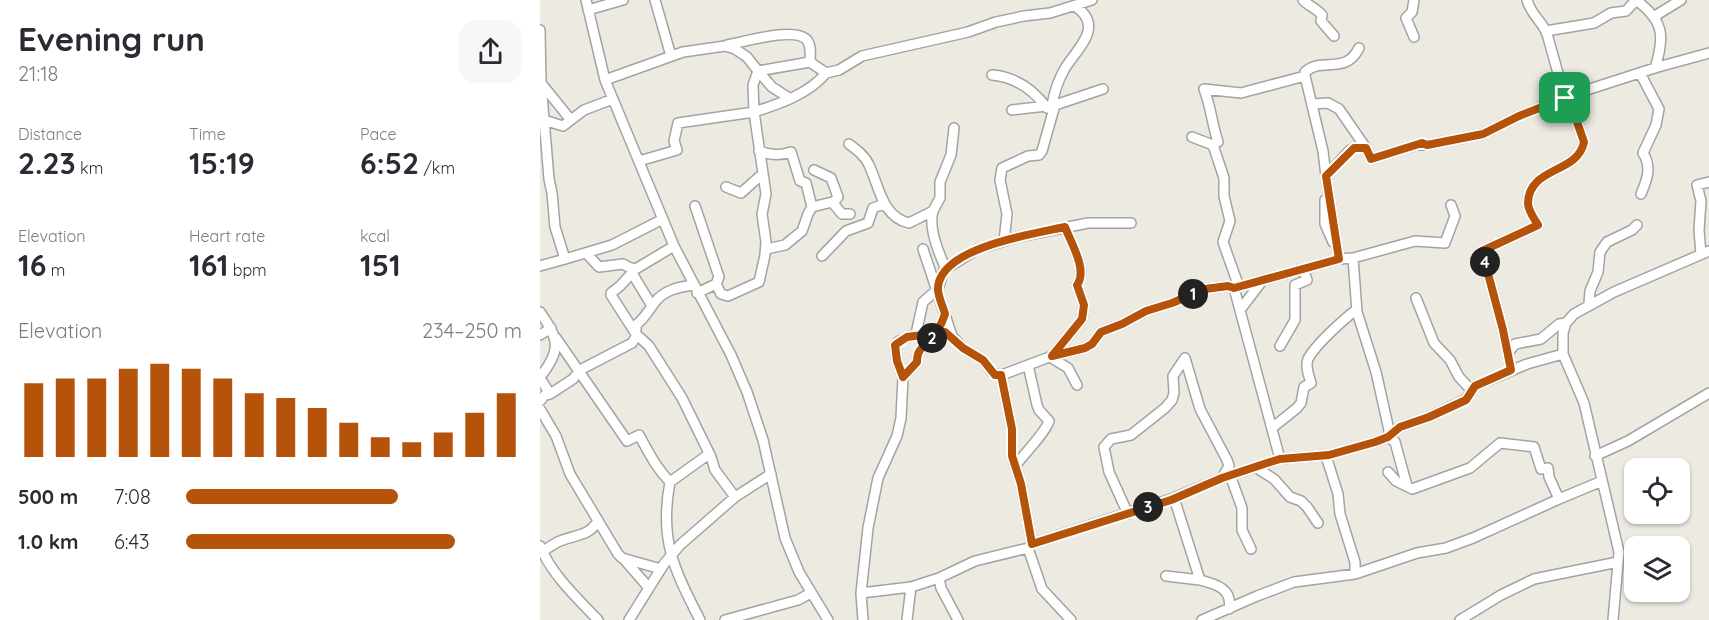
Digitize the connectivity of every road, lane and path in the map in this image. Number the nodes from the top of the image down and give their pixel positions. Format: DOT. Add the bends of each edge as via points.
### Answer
graph roads {
  1 [pos="623,0"];
  2 [pos="655,0"];
  3 [pos="1092,0"];
  4 [pos="1303,0"];
  5 [pos="1414,0"];
  6 [pos="1527,0"];
  7 [pos="1636,0"];
  8 [pos="1682,0"];
  9 [pos="587,5"];
  10 [pos="1075,6"];
  11 [pos="1654,19"];
  12 [pos="540,30"];
  13 [pos="1546,31"];
  14 [pos="1334,36"];
  15 [pos="1414,37"];
  16 [pos="758,39"];
  17 [pos="725,46"];
  18 [pos="1359,48"];
  19 [pos="1709,53"];
  20 [pos="671,56"];
  21 [pos="747,57"];
  22 [pos="810,62"];
  23 [pos="1655,68"];
  24 [pos="758,71"];
  25 [pos="826,73"];
  26 [pos="1640,73"];
  27 [pos="992,75"];
  28 [pos="1305,76"];
  29 [pos="541,81"];
  30 [pos="605,81"];
  31 [pos="1103,89"];
  32 [pos="1567,97"];
  33 [pos="789,98"];
  34 [pos="613,99"];
  35 [pos="1312,104"];
  36 [pos="1051,108"];
  37 [pos="1012,110"];
  38 [pos="754,112"];
  39 [pos="567,122"];
  40 [pos="543,124"];
  41 [pos="954,128"];
  42 [pos="1192,137"];
  43 [pos="1218,142"];
  44 [pos="849,144"];
  45 [pos="1366,148"];
  46 [pos="759,151"];
  47 [pos="639,161"];
  48 [pos="814,170"];
  49 [pos="764,179"];
  50 [pos="1327,181"];
  51 [pos="1709,182"];
  52 [pos="726,187"];
  53 [pos="1641,194"];
  54 [pos="833,203"];
  55 [pos="1451,205"];
  56 [pos="695,206"];
  57 [pos="812,207"];
  58 [pos="887,207"];
  59 [pos="933,211"];
  60 [pos="850,214"];
  61 [pos="663,219"];
  62 [pos="1131,223"];
  63 [pos="1637,225"];
  64 [pos="1065,227"];
  65 [pos="1004,241"];
  66 [pos="674,246"];
  67 [pos="766,249"];
  68 [pos="923,249"];
  69 [pos="586,253"];
  70 [pos="1705,253"];
  71 [pos="822,256"];
  72 [pos="941,257"];
  73 [pos="1353,258"];
  74 [pos="565,259"];
  75 [pos="1339,259"];
  76 [pos="540,266"];
  77 [pos="946,269"];
  78 [pos="1303,269"];
  79 [pos="632,271"];
  80 [pos="941,278"];
  81 [pos="1262,281"];
  82 [pos="716,284"];
  83 [pos="1237,288"];
  84 [pos="695,289"];
  85 [pos="938,289"];
  86 [pos="1416,298"];
  87 [pos="1589,304"];
  88 [pos="652,306"];
  89 [pos="1240,310"];
  90 [pos="1356,310"];
  91 [pos="540,312"];
  92 [pos="945,314"];
  93 [pos="1566,323"];
  94 [pos="552,328"];
  95 [pos="936,333"];
  96 [pos="636,334"];
  97 [pos="916,334"];
  98 [pos="540,335"];
  99 [pos="952,336"];
  100 [pos="556,338"];
  101 [pos="1280,346"];
  102 [pos="1508,353"];
  103 [pos="1563,354"];
  104 [pos="1051,357"];
  105 [pos="1028,365"];
  106 [pos="580,370"];
  107 [pos="1511,370"];
  108 [pos="1001,375"];
  109 [pos="903,377"];
  110 [pos="540,378"];
  111 [pos="1077,385"];
  112 [pos="1471,390"];
  113 [pos="1709,393"];
  114 [pos="550,394"];
  115 [pos="540,401"];
  116 [pos="540,409"];
  117 [pos="1272,428"];
  118 [pos="1388,437"];
  119 [pos="709,454"];
  120 [pos="1326,456"];
  121 [pos="1595,456"];
  122 [pos="1280,459"];
  123 [pos="1015,466"];
  124 [pos="1255,467"];
  125 [pos="1388,472"];
  126 [pos="771,474"];
  127 [pos="1226,476"];
  128 [pos="1602,481"];
  129 [pos="670,482"];
  130 [pos="1407,486"];
  131 [pos="735,497"];
  132 [pos="1174,498"];
  133 [pos="1559,500"];
  134 [pos="1128,514"];
  135 [pos="598,519"];
  136 [pos="1318,523"];
  137 [pos="1030,546"];
  138 [pos="541,549"];
  139 [pos="1251,549"];
  140 [pos="670,556"];
  141 [pos="623,558"];
  142 [pos="1618,562"];
  143 [pos="661,569"];
  144 [pos="1355,573"];
  145 [pos="1166,576"];
  146 [pos="939,578"];
  147 [pos="1200,580"];
  148 [pos="911,587"];
  149 [pos="649,588"];
  150 [pos="811,593"];
  151 [pos="861,593"];
  152 [pos="1229,609"];
  153 [pos="598,620"];
  154 [pos="629,620"];
  155 [pos="700,620"];
  156 [pos="725,620"];
  157 [pos="828,620"];
  158 [pos="863,620"];
  159 [pos="907,620"];
  160 [pos="958,620"];
  161 [pos="1071,620"];
  162 [pos="1202,620"];
  163 [pos="1460,620"];
  164 [pos="1612,620"];
  1 -- 9 [label="street"];
  2 -- 20 [label="street"];
  3 -- 10 [label="street"];
  4 -- 14 [label="street" via="1319,11 1321,21"];
  5 -- 15 [label="street" via="1412,12 1406,18"];
  6 -- 13 [label="street" via="1531,14"];
  7 -- 11 [label="street"];
  7 -- 13 [label="street" via="1626,11 1611,13 1594,23"];
  8 -- 11 [label="street"];
  9 -- 30 [label="street"];
  10 -- 25 [label="street" via="862,56"];
  10 -- 36 [label="street" via="1086,18 1088,31 1064,69"];
  11 -- 23 [label="street" via="1662,40"];
  12 -- 29 [label="street"];
  13 -- 32 [label="street"];
  16 -- 17 [label="street"];
  16 -- 21 [label="street"];
  16 -- 22 [label="street" via="800,35 810,47"];
  17 -- 20 [label="street"];
  17 -- 21 [label="street"];
  18 -- 28 [label="street" via="1348,62 1314,67"];
  19 -- 23 [label="street"];
  20 -- 30 [label="street"];
  21 -- 24 [label="street"];
  22 -- 24 [label="street"];
  22 -- 25 [label="street"];
  23 -- 26 [label="street"];
  24 -- 33 [label="street"];
  24 -- 38 [label="street" via="753,85"];
  25 -- 33 [label="street" via="819,82"];
  26 -- 32 [label="street"];
  26 -- 53 [label="street" via="1659,109 1643,153 1648,167"];
  27 -- 36 [label="street" via="1006,76 1028,88"];
  28 -- 35 [label="street"];
  28 -- 43 [label="street" via="1241,93 1204,90"];
  29 -- 39 [label="street"];
  29 -- 40 [label="street"];
  30 -- 34 [label="street"];
  31 -- 36 [label="street"];
  32 -- 45 [label="street" via="1483,134 1422,143 1371,159"];
  32 -- 102 [label="street" via="1584,147 1567,165 1536,181 1528,203 1538,225 1482,251"];
  33 -- 38 [label="street"];
  34 -- 39 [label="street" via="584,110"];
  34 -- 47 [label="street"];
  35 -- 45 [label="street" via="1335,105"];
  35 -- 50 [label="street"];
  36 -- 37 [label="street"];
  36 -- 65 [label="street" via="1039,155 1002,168 1000,180 1007,214"];
  38 -- 46 [label="street"];
  38 -- 47 [label="street" via="678,123 676,150"];
  39 -- 40 [label="street"];
  40 -- 74 [label="street" via="555,227"];
  41 -- 59 [label="street" via="951,155"];
  42 -- 83 [label="street" via="1213,145 1224,178 1230,221 1223,242"];
  44 -- 58 [label="street" via="870,166"];
  45 -- 50 [label="street" via="1350,150"];
  46 -- 49 [label="street"];
  46 -- 57 [label="street" via="771,155 791,152 800,181 809,188"];
  47 -- 61 [label="street"];
  48 -- 54 [label="street" via="831,177 838,197"];
  49 -- 52 [label="street" via="759,177 741,193"];
  49 -- 67 [label="street"];
  50 -- 75 [label="street"];
  51 -- 70 [label="street" via="1697,185 1701,201 1699,230"];
  54 -- 57 [label="street"];
  54 -- 60 [label="street" via="842,214"];
  55 -- 73 [label="street" via="1455,216 1445,243 1415,241"];
  56 -- 82 [label="street" via="719,277"];
  57 -- 67 [label="street" via="802,231 785,245"];
  58 -- 59 [label="street" via="894,216 909,223"];
  58 -- 71 [label="street" via="873,208 868,223 846,231"];
  59 -- 72 [label="street" via="932,225"];
  61 -- 66 [label="street"];
  61 -- 69 [label="street" via="612,245"];
  62 -- 64 [label="street"];
  63 -- 87 [label="street" via="1607,242 1600,252"];
  64 -- 65 [label="street"];
  64 -- 104 [label="street" via="1081,269 1077,285 1084,312 1077,327"];
  65 -- 77 [label="street" via="978,249"];
  66 -- 79 [label="street"];
  66 -- 84 [label="street"];
  67 -- 82 [label="street" via="759,282 728,296 721,294"];
  68 -- 85 [label="street"];
  69 -- 74 [label="street"];
  69 -- 79 [label="street" via="599,267 622,264"];
  70 -- 87 [label="street"];
  72 -- 77 [label="street"];
  72 -- 80 [label="street"];
  73 -- 75 [label="street"];
  73 -- 90 [label="street"];
  74 -- 76 [label="street"];
  75 -- 78 [label="street"];
  77 -- 80 [label="street"];
  78 -- 81 [label="street"];
  78 -- 101 [label="street" via="1307,280 1295,285 1295,320"];
  79 -- 88 [label="street"];
  79 -- 96 [label="street" via="611,293"];
  80 -- 85 [label="street"];
  81 -- 83 [label="street"];
  81 -- 89 [label="street"];
  82 -- 84 [label="street"];
  83 -- 89 [label="street"];
  83 -- 104 [label="street" via="1205,289 1101,332 1085,348"];
  84 -- 88 [label="street" via="675,288"];
  84 -- 126 [label="street" via="747,392"];
  85 -- 92 [label="street"];
  85 -- 97 [label="street" via="923,302"];
  86 -- 112 [label="street" via="1434,343"];
  87 -- 93 [label="street"];
  88 -- 96 [label="street" via="636,325"];
  89 -- 117 [label="street"];
  90 -- 117 [label="street" via="1338,323 1308,359 1311,383 1304,387 1301,403"];
  90 -- 118 [label="street" via="1376,372"];
  91 -- 94 [label="street"];
  92 -- 95 [label="street"];
  92 -- 99 [label="street"];
  93 -- 102 [label="street" via="1541,339 1515,344"];
  93 -- 103 [label="street"];
  94 -- 98 [label="street"];
  94 -- 100 [label="street"];
  95 -- 97 [label="street"];
  95 -- 99 [label="street"];
  95 -- 109 [label="street" via="920,348 917,362"];
  96 -- 106 [label="street" via="632,343"];
  96 -- 119 [label="street" via="649,346 682,398"];
  97 -- 109 [label="street" via="895,345"];
  99 -- 108 [label="street" via="992,372"];
  100 -- 106 [label="street"];
  100 -- 110 [label="street" via="549,366"];
  102 -- 107 [label="street"];
  103 -- 107 [label="street"];
  103 -- 121 [label="street" via="1584,403"];
  104 -- 105 [label="street"];
  104 -- 111 [label="street" via="1068,368"];
  105 -- 108 [label="street"];
  105 -- 123 [label="street" via="1037,405 1049,422"];
  106 -- 114 [label="street"];
  106 -- 129 [label="street" via="627,441 639,435 658,470"];
  107 -- 112 [label="street"];
  108 -- 123 [label="street"];
  109 -- 151 [label="street" via="901,418 878,478"];
  110 -- 114 [label="street"];
  112 -- 118 [label="street" via="1466,400 1400,427"];
  113 -- 121 [label="street"];
  114 -- 115 [label="street"];
  116 -- 135 [label="street" via="556,436 570,474"];
  117 -- 122 [label="street"];
  118 -- 120 [label="street"];
  118 -- 130 [label="street" via="1395,442"];
  119 -- 129 [label="street"];
  119 -- 131 [label="street" via="715,470"];
  120 -- 122 [label="street"];
  120 -- 144 [label="street"];
  121 -- 128 [label="street"];
  122 -- 124 [label="street"];
  123 -- 137 [label="street"];
  124 -- 127 [label="street"];
  124 -- 136 [label="street" via="1307,507"];
  125 -- 130 [label="street"];
  126 -- 131 [label="street"];
  126 -- 150 [label="street" via="785,538"];
  127 -- 132 [label="street"];
  127 -- 134 [label="street" via="1227,460 1200,409 1185,358 1173,376 1174,393 1166,408 1131,435 1111,439 1104,447 1109,472"];
  127 -- 139 [label="street" via="1243,514 1242,530"];
  128 -- 133 [label="street"];
  128 -- 142 [label="street"];
  129 -- 140 [label="street" via="665,504"];
  130 -- 133 [label="street" via="1412,489 1470,468 1500,443 1534,447 1541,469 1548,468"];
  131 -- 140 [label="street"];
  132 -- 134 [label="street"];
  132 -- 147 [label="street"];
  133 -- 144 [label="street" via="1446,548"];
  134 -- 137 [label="street"];
  135 -- 138 [label="street" via="582,535"];
  135 -- 141 [label="street"];
  137 -- 146 [label="street" via="975,561"];
  137 -- 161 [label="street" via="1042,589"];
  138 -- 153 [label="street" via="572,594"];
  140 -- 143 [label="street"];
  140 -- 155 [label="street"];
  141 -- 143 [label="street"];
  141 -- 149 [label="street"];
  142 -- 163 [label="street" via="1534,579"];
  142 -- 164 [label="street"];
  143 -- 149 [label="street"];
  144 -- 152 [label="street" via="1294,582"];
  145 -- 147 [label="street"];
  146 -- 148 [label="street"];
  146 -- 160 [label="street"];
  147 -- 152 [label="street" via="1220,585 1226,591"];
  148 -- 151 [label="street"];
  148 -- 159 [label="street"];
  149 -- 154 [label="street"];
  150 -- 156 [label="street"];
  150 -- 157 [label="street"];
  151 -- 158 [label="street"];
  152 -- 162 [label="street"];
}
